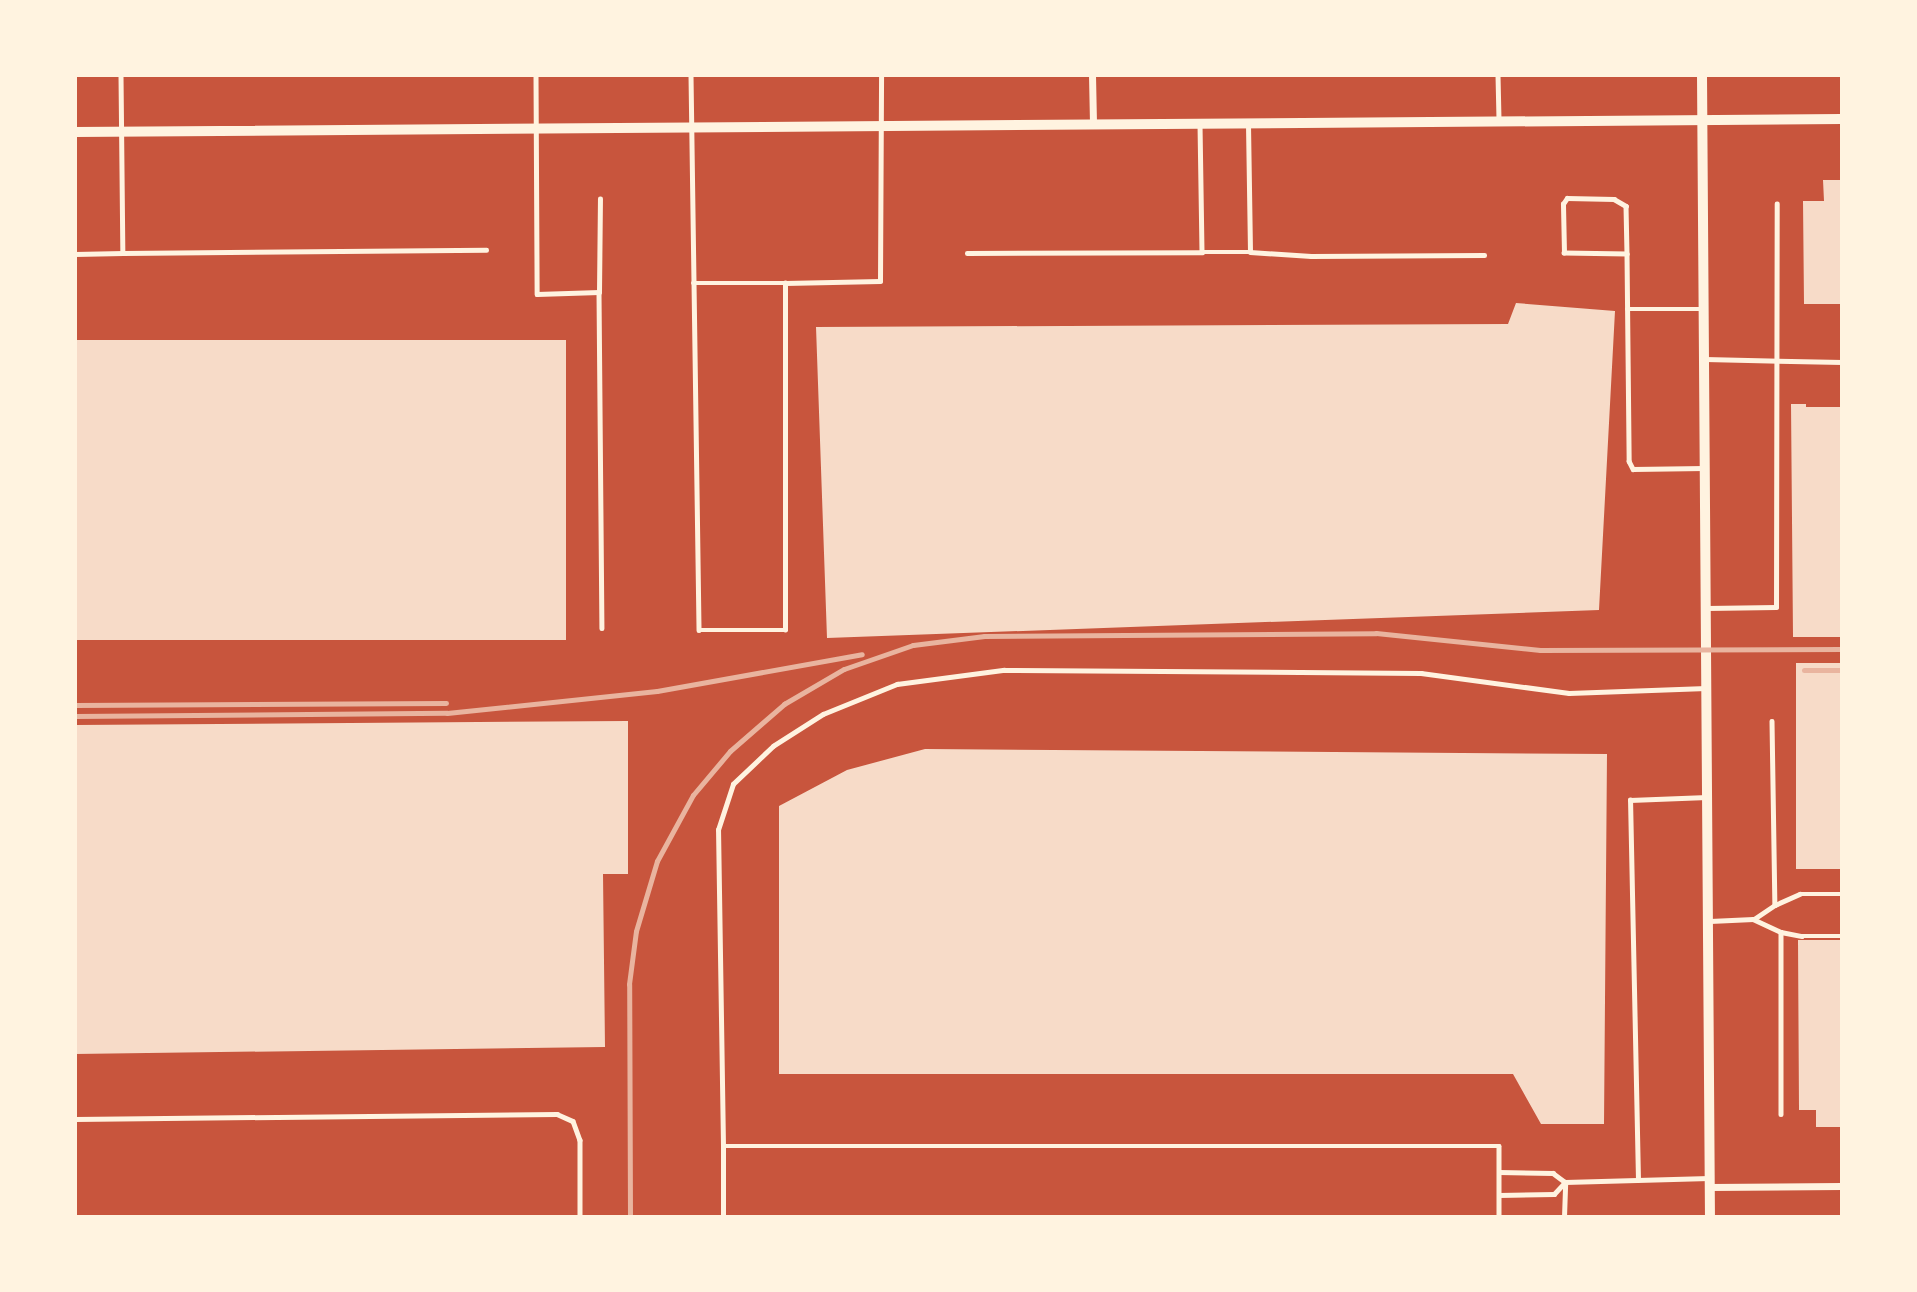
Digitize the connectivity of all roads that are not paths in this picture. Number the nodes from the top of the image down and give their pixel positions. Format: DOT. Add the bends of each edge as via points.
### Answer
graph roads {
  1 [pos="121,75"];
  2 [pos="536,75"];
  3 [pos="691,75"];
  4 [pos="881,75"];
  5 [pos="1092,75"];
  6 [pos="1498,75"];
  7 [pos="1702,75"];
  8 [pos="1842,118"];
  9 [pos="1702,120"];
  10 [pos="1499,121"];
  11 [pos="1248,122"];
  12 [pos="1199,123"];
  13 [pos="1093,124"];
  14 [pos="882,125"];
  15 [pos="691,127"];
  16 [pos="535,128"];
  17 [pos="122,131"];
  18 [pos="75,132"];
  19 [pos="600,199"];
  20 [pos="1777,204"];
  21 [pos="486,250"];
  22 [pos="1202,252"];
  23 [pos="1250,252"];
  24 [pos="123,253"];
  25 [pos="967,253"];
  26 [pos="75,254"];
  27 [pos="1627,254"];
  28 [pos="1484,255"];
  29 [pos="693,283"];
  30 [pos="785,283"];
  31 [pos="599,292"];
  32 [pos="1627,309"];
  33 [pos="1704,309"];
  34 [pos="1704,359"];
  35 [pos="1778,361"];
  36 [pos="1842,362"];
  37 [pos="1705,468"];
  38 [pos="1707,608"];
  39 [pos="602,628"];
  40 [pos="1707,688"];
  41 [pos="1772,721"];
  42 [pos="1708,797"];
  43 [pos="1842,894"];
  44 [pos="1775,905"];
  45 [pos="1753,919"];
  46 [pos="1709,921"];
  47 [pos="1781,932"];
  48 [pos="1842,936"];
  49 [pos="1781,1114"];
  50 [pos="75,1119"];
  51 [pos="723,1146"];
  52 [pos="1499,1172"];
  53 [pos="1638,1180"];
  54 [pos="1564,1182"];
  55 [pos="1710,1183"];
  56 [pos="1842,1186"];
  57 [pos="1499,1195"];
  58 [pos="580,1217"];
  59 [pos="723,1217"];
  60 [pos="1499,1217"];
  61 [pos="1564,1217"];
  62 [pos="1710,1217"];
  1 -- 17 [label="lane"];
  2 -- 16 [label="lane"];
  3 -- 15 [label="lane"];
  4 -- 14 [label="lane"];
  5 -- 13 [label="street"];
  6 -- 10 [label="lane"];
  7 -- 9 [label="street"];
  8 -- 9 [label="street"];
  9 -- 10 [label="street"];
  9 -- 33 [label="street"];
  10 -- 11 [label="street"];
  11 -- 12 [label="street"];
  11 -- 23 [label="lane"];
  12 -- 13 [label="street"];
  12 -- 22 [label="lane"];
  13 -- 14 [label="street"];
  14 -- 15 [label="street"];
  14 -- 30 [label="lane" via="880,281"];
  15 -- 16 [label="street"];
  15 -- 29 [label="lane"];
  16 -- 17 [label="street"];
  16 -- 31 [label="lane" via="537,294"];
  17 -- 18 [label="street"];
  17 -- 24 [label="lane"];
  19 -- 31 [label="lane"];
  20 -- 35 [label="lane"];
  21 -- 24 [label="lane"];
  22 -- 23 [label="lane"];
  22 -- 25 [label="lane"];
  23 -- 28 [label="lane" via="1311,257"];
  24 -- 26 [label="lane"];
  27 -- 27 [label="lane" via="1626,206 1614,199 1567,198 1563,204 1564,253"];
  27 -- 32 [label="lane"];
  29 -- 30 [label="lane"];
  29 -- 30 [label="lane" via="699,630 785,631"];
  31 -- 39 [label="lane"];
  32 -- 33 [label="lane"];
  32 -- 37 [label="lane" via="1629,461 1633,469"];
  33 -- 34 [label="street"];
  34 -- 35 [label="lane"];
  34 -- 37 [label="street"];
  35 -- 36 [label="lane"];
  35 -- 38 [label="lane" via="1776,607"];
  37 -- 38 [label="street"];
  38 -- 40 [label="street"];
  40 -- 42 [label="street"];
  40 -- 51 [label="lane" via="1569,693 1421,673 1004,670 897,684 823,714 773,746 733,784 718,830"];
  41 -- 44 [label="lane"];
  42 -- 46 [label="street"];
  42 -- 53 [label="lane" via="1630,800"];
  43 -- 44 [label="lane" via="1801,894"];
  44 -- 45 [label="lane"];
  45 -- 46 [label="lane"];
  45 -- 47 [label="lane"];
  46 -- 55 [label="street"];
  47 -- 48 [label="lane"];
  47 -- 49 [label="lane"];
  50 -- 58 [label="lane" via="557,1114 573,1121 580,1140"];
  51 -- 52 [label="lane" via="1499,1146"];
  51 -- 59 [label="lane"];
  52 -- 54 [label="lane" via="1553,1173"];
  52 -- 57 [label="lane"];
  53 -- 54 [label="lane"];
  53 -- 55 [label="lane"];
  54 -- 57 [label="lane" via="1554,1194"];
  54 -- 61 [label="lane"];
  55 -- 56 [label="street"];
  55 -- 62 [label="street"];
  57 -- 60 [label="lane"];
}
